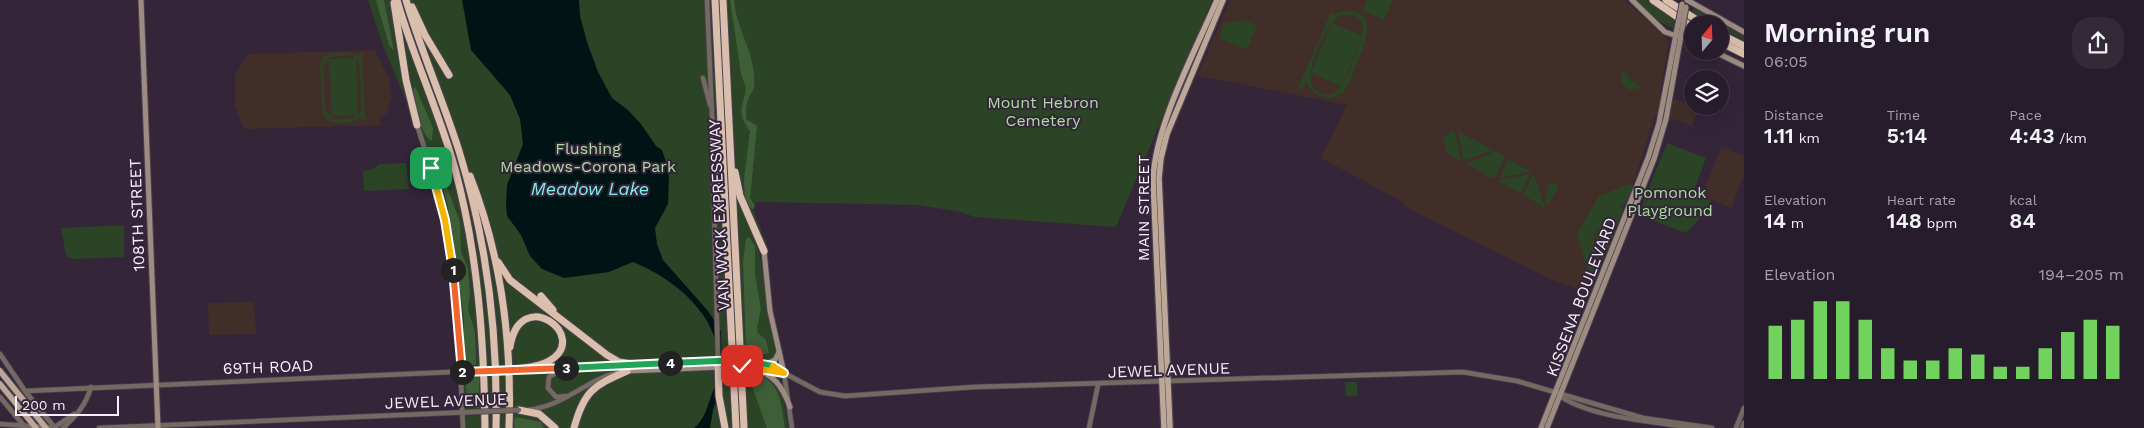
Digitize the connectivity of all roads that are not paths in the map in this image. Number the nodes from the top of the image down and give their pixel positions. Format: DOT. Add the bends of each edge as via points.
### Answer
graph roads {
  1 [pos="141,0"];
  2 [pos="395,0"];
  3 [pos="408,0"];
  4 [pos="707,0"];
  5 [pos="715,0"];
  6 [pos="723,0"];
  7 [pos="1217,0"];
  8 [pos="1223,0"];
  9 [pos="1632,0"];
  10 [pos="1653,0"];
  11 [pos="1666,0"];
  12 [pos="1685,2"];
  13 [pos="1689,15"];
  14 [pos="1684,21"];
  15 [pos="1744,32"];
  16 [pos="1678,37"];
  17 [pos="1729,38"];
  18 [pos="1684,39"];
  19 [pos="1729,46"];
  20 [pos="1744,46"];
  21 [pos="1744,54"];
  22 [pos="1729,59"];
  23 [pos="1744,66"];
  24 [pos="449,75"];
  25 [pos="703,78"];
  26 [pos="712,119"];
  27 [pos="417,126"];
  28 [pos="452,128"];
  29 [pos="729,129"];
  30 [pos="713,136"];
  31 [pos="489,237"];
  32 [pos="764,251"];
  33 [pos="541,296"];
  34 [pos="729,304"];
  35 [pos="563,321"];
  36 [pos="779,350"];
  37 [pos="0,354"];
  38 [pos="718,364"];
  39 [pos="751,364"];
  40 [pos="766,364"];
  41 [pos="640,365"];
  42 [pos="510,368"];
  43 [pos="570,368"];
  44 [pos="0,371"];
  45 [pos="627,371"];
  46 [pos="460,372"];
  47 [pos="784,373"];
  48 [pos="1165,383"];
  49 [pos="0,384"];
  50 [pos="156,384"];
  51 [pos="1098,385"];
  52 [pos="91,387"];
  53 [pos="25,392"];
  54 [pos="578,392"];
  55 [pos="1560,394"];
  56 [pos="0,397"];
  57 [pos="790,407"];
  58 [pos="1744,408"];
  59 [pos="519,410"];
  60 [pos="80,411"];
  61 [pos="462,413"];
  62 [pos="0,424"];
  63 [pos="1744,424"];
  64 [pos="25,427"];
  65 [pos="158,427"];
  66 [pos="509,427"];
  67 [pos="36,428"];
  68 [pos="46,428"];
  69 [pos="55,428"];
  70 [pos="63,428"];
  71 [pos="99,428"];
  72 [pos="462,428"];
  73 [pos="485,428"];
  74 [pos="496,428"];
  75 [pos="556,428"];
  76 [pos="574,428"];
  77 [pos="725,428"];
  78 [pos="736,428"];
  79 [pos="744,428"];
  80 [pos="792,428"];
  81 [pos="1089,428"];
  82 [pos="1164,428"];
  83 [pos="1170,428"];
  84 [pos="1541,428"];
  85 [pos="1547,428"];
  86 [pos="1695,428"];
  87 [pos="1712,428"];
  88 [pos="1736,428"];
  89 [pos="1742,428"];
  1 -- 50 [label="main road, 108TH STREET"];
  2 -- 27 [label="highway" via="406,80"];
  2 -- 73 [label="highway" via="450,154 470,234 480,309"];
  3 -- 24 [label="highway"];
  3 -- 28 [label="highway"];
  4 -- 26 [label="street"];
  5 -- 34 [label="highway, VAN WYCK EXPRESSWAY"];
  6 -- 29 [label="highway, VAN WYCK EXPRESSWAY"];
  7 -- 48 [label="main road, MAIN STREET" via="1161,133 1155,156 1153,178"];
  8 -- 48 [label="main road, MAIN STREET" via="1174,116 1161,158"];
  9 -- 16 [label="main road" via="1666,32"];
  10 -- 14 [label="highway"];
  11 -- 13 [label="highway"];
  12 -- 15 [label="main road"];
  12 -- 16 [label="main road, KISSENA BOULEVARD, bridge"];
  16 -- 18 [label="main road"];
  16 -- 55 [label="main road, KISSENA BOULEVARD" via="1657,131"];
  17 -- 20 [label="highway"];
  19 -- 21 [label="highway"];
  22 -- 23 [label="main road"];
  25 -- 26 [label="street"];
  26 -- 30 [label="street"];
  27 -- 46 [label="street" via="447,228"];
  28 -- 31 [label="highway"];
  28 -- 74 [label="highway" via="472,196 487,270 495,346"];
  29 -- 32 [label="highway" via="738,192"];
  29 -- 79 [label="highway, VAN WYCK EXPRESSWAY"];
  30 -- 34 [label="highway"];
  30 -- 38 [label="street"];
  31 -- 35 [label="highway" via="504,274"];
  31 -- 42 [label="highway" via="503,302"];
  32 -- 36 [label="main road" via="770,311"];
  33 -- 35 [label="highway"];
  34 -- 78 [label="highway, VAN WYCK EXPRESSWAY"];
  35 -- 41 [label="highway" via="612,359"];
  36 -- 40 [label="main road" via="774,360"];
  36 -- 47 [label="main road"];
  37 -- 53 [label="street"];
  38 -- 39 [label="main road, JEWEL AVENUE, bridge"];
  38 -- 41 [label="main road, JEWEL AVENUE"];
  38 -- 45 [label="main road, JEWEL AVENUE"];
  38 -- 77 [label="highway"];
  39 -- 40 [label="main road, JEWEL AVENUE"];
  39 -- 47 [label="main road, JEWEL AVENUE"];
  39 -- 57 [label="main road" via="776,379"];
  40 -- 47 [label="main road, JEWEL AVENUE"];
  41 -- 43 [label="street, JEWEL AVENUE"];
  42 -- 42 [label="highway" via="512,339 523,322 541,317 556,326 562,342 554,358 535,366"];
  42 -- 43 [label="street, JEWEL AVENUE"];
  42 -- 46 [label="street, 69TH ROAD, bridge"];
  42 -- 66 [label="highway"];
  43 -- 54 [label="street" via="552,374 548,388 557,397"];
  44 -- 68 [label="main road"];
  45 -- 54 [label="street, JEWEL AVENUE" via="605,376"];
  45 -- 76 [label="highway" via="588,392"];
  46 -- 50 [label="street, 69TH ROAD"];
  46 -- 61 [label="street"];
  47 -- 51 [label="street, JEWEL AVENUE" via="814,389 841,396 974,387"];
  47 -- 57 [label="street"];
  48 -- 51 [label="street, JEWEL AVENUE"];
  48 -- 55 [label="street, JEWEL AVENUE" via="1463,372 1500,377"];
  48 -- 82 [label="main road, MAIN STREET"];
  48 -- 83 [label="main road, MAIN STREET"];
  49 -- 67 [label="main road"];
  50 -- 52 [label="street, 69TH ROAD"];
  50 -- 65 [label="main road, 108TH STREET"];
  51 -- 81 [label="street"];
  52 -- 53 [label="street, 69TH ROAD"];
  52 -- 60 [label="street"];
  53 -- 69 [label="street"];
  54 -- 59 [label="street, JEWEL AVENUE" via="550,406"];
  55 -- 84 [label="main road, KISSENA BOULEVARD"];
  55 -- 85 [label="main road, KISSENA BOULEVARD"];
  55 -- 86 [label="street, JEWEL AVENUE" via="1618,416"];
  55 -- 87 [label="street, JEWEL AVENUE" via="1618,412"];
  56 -- 64 [label="street"];
  57 -- 80 [label="street"];
  58 -- 88 [label="street"];
  59 -- 61 [label="street, JEWEL AVENUE, bridge"];
  59 -- 75 [label="highway" via="540,414"];
  60 -- 69 [label="street"];
  60 -- 70 [label="street"];
  61 -- 65 [label="street, JEWEL AVENUE"];
  61 -- 72 [label="street"];
  62 -- 64 [label="street"];
  63 -- 89 [label="street"];
  64 -- 67 [label="street"];
  65 -- 71 [label="street, JEWEL AVENUE"];
  67 -- 68 [label="street"];
  68 -- 69 [label="street"];
}
